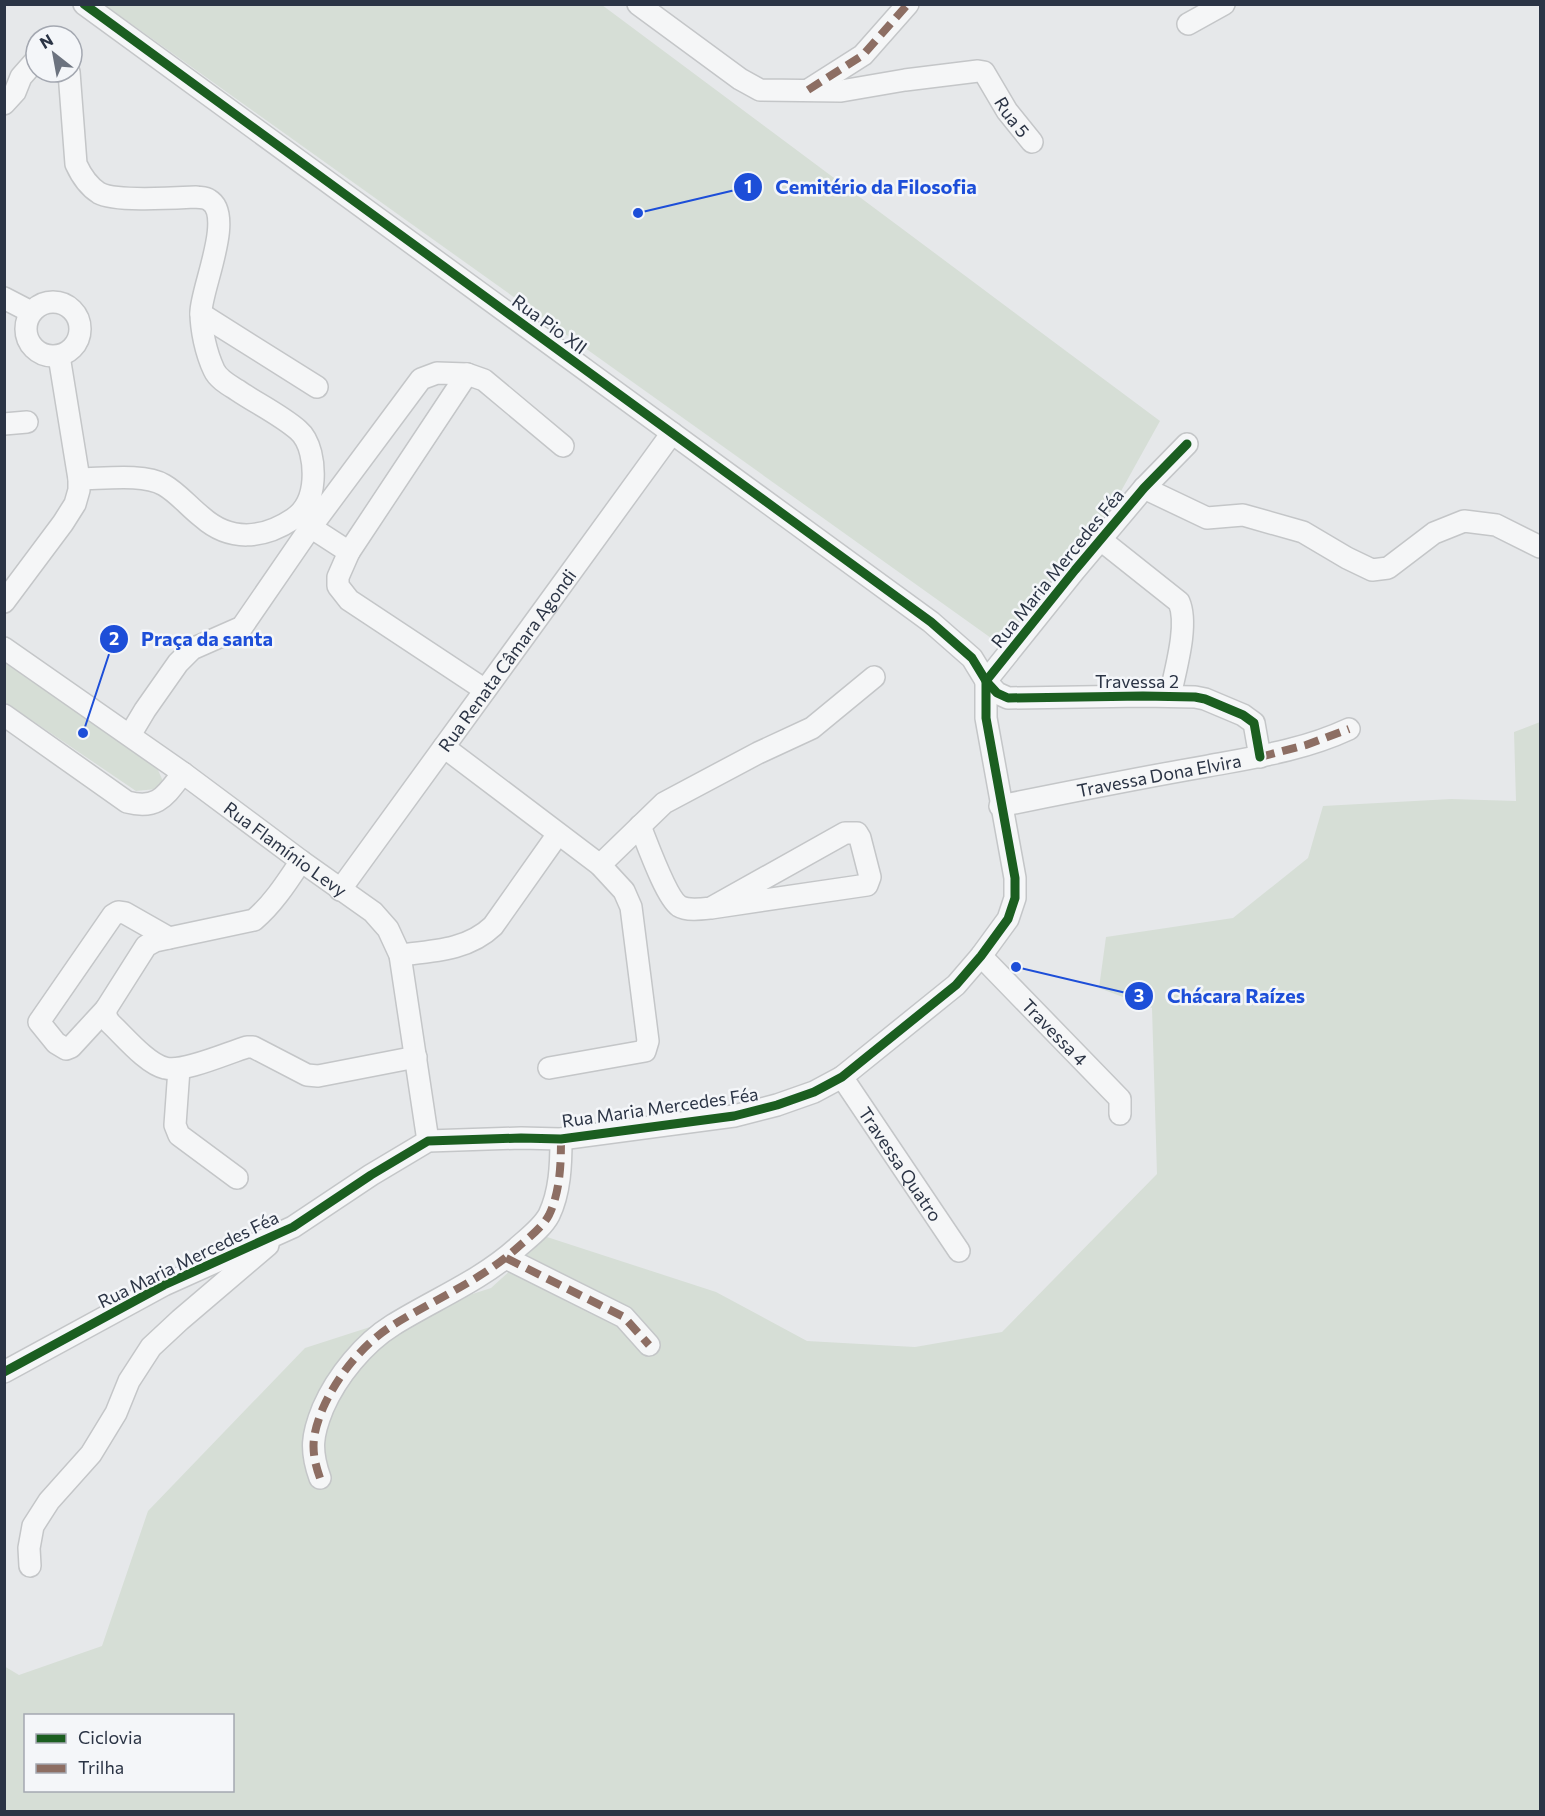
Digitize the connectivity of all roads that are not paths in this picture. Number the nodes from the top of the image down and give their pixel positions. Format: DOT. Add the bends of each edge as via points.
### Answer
graph roads {
  1 [pos="84,4"];
  2 [pos="638,4"];
  3 [pos="908,4"];
  4 [pos="1224,4"];
  5 [pos="1188,24"];
  6 [pos="24,74"];
  7 [pos="70,84"];
  8 [pos="808,90"];
  9 [pos="4,104"];
  10 [pos="1032,142"];
  11 [pos="4,298"];
  12 [pos="32,312"];
  13 [pos="201,314"];
  14 [pos="59,356"];
  15 [pos="467,374"];
  16 [pos="317,387"];
  17 [pos="27,422"];
  18 [pos="4,424"];
  19 [pos="672,433"];
  20 [pos="1187,444"];
  21 [pos="563,446"];
  22 [pos="79,479"];
  23 [pos="1144,488"];
  24 [pos="312,528"];
  25 [pos="1101,540"];
  26 [pos="1540,548"];
  27 [pos="349,552"];
  28 [pos="4,602"];
  29 [pos="4,648"];
  30 [pos="874,677"];
  31 [pos="986,681"];
  32 [pos="485,690"];
  33 [pos="1170,696"];
  34 [pos="4,715"];
  35 [pos="1349,729"];
  36 [pos="130,735"];
  37 [pos="444,747"];
  38 [pos="1260,757"];
  39 [pos="183,773"];
  40 [pos="1000,806"];
  41 [pos="640,826"];
  42 [pos="558,834"];
  43 [pos="301,861"];
  44 [pos="600,864"];
  45 [pos="340,890"];
  46 [pos="711,908"];
  47 [pos="169,938"];
  48 [pos="400,955"];
  49 [pos="981,956"];
  50 [pos="106,1009"];
  51 [pos="416,1057"];
  52 [pos="549,1068"];
  53 [pos="179,1069"];
  54 [pos="842,1077"];
  55 [pos="1120,1114"];
  56 [pos="561,1139"];
  57 [pos="428,1141"];
  58 [pos="237,1179"];
  59 [pos="293,1227"];
  60 [pos="959,1251"];
  61 [pos="506,1258"];
  62 [pos="649,1345"];
  63 [pos="4,1372"];
  64 [pos="320,1478"];
  65 [pos="30,1566"];
  1 -- 19 [label="street, Rua Pio XII"];
  2 -- 8 [label="street" via="760,90"];
  3 -- 8 [label="street" via="863,55"];
  4 -- 5 [label="street"];
  6 -- 9 [label="street"];
  7 -- 13 [label="street" via="76,164 80,174 100,194 207,198 217,210 219,230"];
  8 -- 10 [label="street, Rua 5" via="841,91 978,70 984,72 1007,111"];
  11 -- 12 [label="street"];
  12 -- 14 [label="street" via="26,324 27,338 34,349"];
  12 -- 14 [label="street" via="42,304 55,302 68,305 77,315 81,327 78,340 71,350"];
  13 -- 16 [label="street"];
  13 -- 22 [label="street" via="214,371 299,431 308,445 314,474 306,506 295,518 274,529 236,536 205,520 164,485 148,479"];
  14 -- 22 [label="street"];
  15 -- 21 [label="street" via="484,380"];
  15 -- 24 [label="street" via="437,373 421,379"];
  15 -- 27 [label="street"];
  17 -- 18 [label="street"];
  19 -- 31 [label="street, Rua Pio XII" via="931,622 972,658"];
  19 -- 32 [label="street, Rua Renata Câmara Agondi"];
  20 -- 23 [label="street, Rua Maria Mercedes Féa"];
  22 -- 28 [label="street" via="75,504 63,524"];
  23 -- 25 [label="street, Rua Maria Mercedes Féa"];
  23 -- 26 [label="street" via="1208,518 1243,515 1303,532 1372,570 1388,568 1434,533 1464,521 1496,525"];
  24 -- 27 [label="street"];
  24 -- 36 [label="street" via="242,627 192,649 178,663"];
  25 -- 31 [label="street, Rua Maria Mercedes Féa"];
  25 -- 33 [label="street" via="1173,596 1181,608 1182,626"];
  27 -- 32 [label="street" via="338,577 338,586 349,600"];
  29 -- 36 [label="street, Rua Flamínio Levy"];
  30 -- 41 [label="street" via="812,728 664,803"];
  31 -- 33 [label="street, Travessa 2" via="997,693 1019,699"];
  31 -- 40 [label="street, Rua Maria Mercedes Féa" via="986,718"];
  32 -- 37 [label="street, Rua Renata Câmara Agondi"];
  33 -- 38 [label="street, Travessa 2" via="1205,699 1250,719 1256,729"];
  34 -- 39 [label="street" via="127,802 141,806 164,798"];
  35 -- 38 [label="street, Travessa Dona Elvira"];
  36 -- 39 [label="street, Rua Flamínio Levy"];
  37 -- 42 [label="street"];
  37 -- 45 [label="street, Rua Renata Câmara Agondi"];
  38 -- 40 [label="street, Travessa Dona Elvira"];
  39 -- 43 [label="street, Rua Flamínio Levy"];
  40 -- 49 [label="street, Rua Maria Mercedes Féa" via="1015,878 1015,898 1008,919"];
  41 -- 44 [label="street"];
  41 -- 46 [label="street" via="679,906"];
  42 -- 44 [label="street"];
  42 -- 48 [label="street" via="483,935 446,949"];
  43 -- 45 [label="street, Rua Flamínio Levy"];
  43 -- 47 [label="street" via="254,920"];
  44 -- 52 [label="street" via="624,891 632,907 648,1041 645,1052"];
  45 -- 48 [label="street, Rua Flamínio Levy" via="373,912 388,929"];
  46 -- 46 [label="street" via="845,833 857,833 860,838 870,877 867,885"];
  47 -- 50 [label="street" via="146,946"];
  47 -- 50 [label="street" via="125,913 113,915 39,1022 66,1049"];
  48 -- 51 [label="street, Rua Flamínio Levy"];
  49 -- 54 [label="street, Rua Maria Mercedes Féa" via="956,985"];
  49 -- 55 [label="street, Travessa 4" via="1120,1098"];
  50 -- 53 [label="street" via="110,1023 153,1063"];
  51 -- 53 [label="street" via="318,1076 306,1075 247,1047"];
  51 -- 57 [label="street, Rua Flamínio Levy"];
  53 -- 58 [label="street" via="175,1125 179,1135"];
  54 -- 56 [label="street, Rua Maria Mercedes Féa" via="777,1106 734,1116"];
  54 -- 60 [label="street, Travessa Quatro"];
  56 -- 57 [label="street, Rua Maria Mercedes Féa"];
  56 -- 61 [label="street" via="560,1173 548,1217"];
  57 -- 59 [label="street, Rua Maria Mercedes Féa"];
  59 -- 63 [label="street, Rua Maria Mercedes Féa" via="164,1285"];
  59 -- 65 [label="street" via="151,1347 91,1454 49,1501 33,1526"];
  61 -- 62 [label="street" via="624,1317"];
  61 -- 64 [label="street" via="391,1326 347,1367 327,1398 313,1434"];
}
